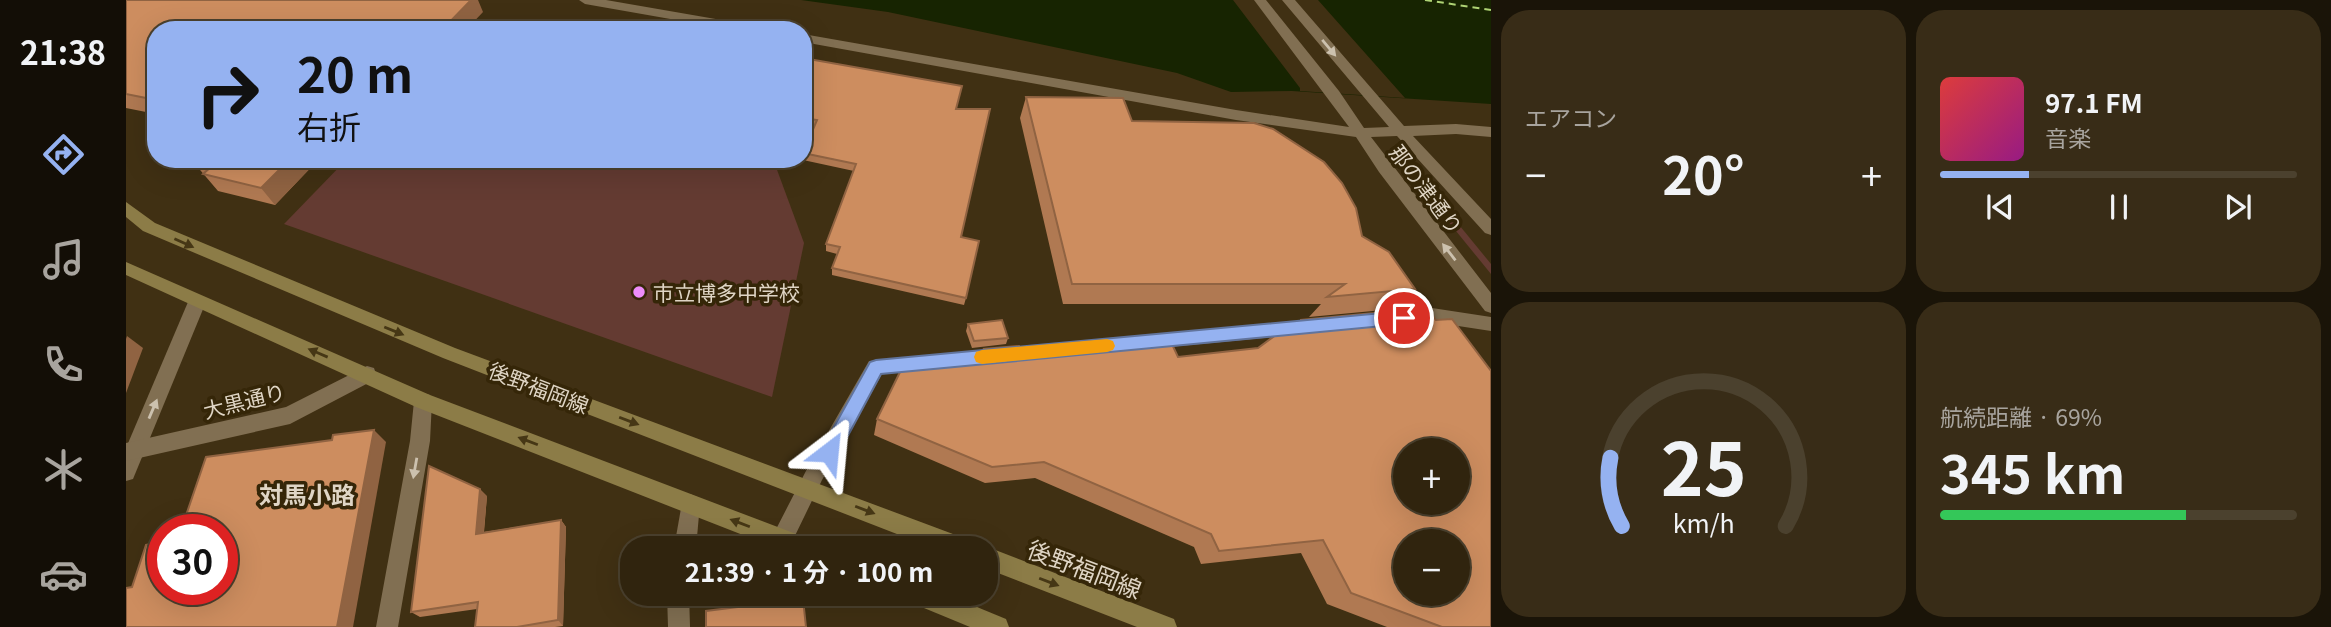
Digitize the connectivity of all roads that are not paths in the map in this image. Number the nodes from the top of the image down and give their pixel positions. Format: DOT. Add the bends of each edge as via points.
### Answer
graph roads {
  1 [pos="585,0"];
  2 [pos="1260,0"];
  3 [pos="1288,0"];
  4 [pos="705,21"];
  5 [pos="812,40"];
  6 [pos="1399,130"];
  7 [pos="1491,132"];
  8 [pos="1359,133"];
  9 [pos="126,208"];
  10 [pos="1491,229"];
  11 [pos="126,268"];
  12 [pos="197,302"];
  13 [pos="1491,306"];
  14 [pos="1390,319"];
  15 [pos="1491,324"];
  16 [pos="1321,326"];
  17 [pos="367,374"];
  18 [pos="423,401"];
  19 [pos="131,451"];
  20 [pos="126,472"];
  21 [pos="805,487"];
  22 [pos="690,504"];
  23 [pos="686,536"];
  24 [pos="774,536"];
  25 [pos="783,536"];
  26 [pos="930,536"];
  27 [pos="998,562"];
  28 [pos="679,606"];
  29 [pos="947,606"];
  30 [pos="387,627"];
  31 [pos="680,627"];
  32 [pos="998,627"];
  33 [pos="1166,627"];
  1 -- 4 [label="street"];
  2 -- 8 [label="street, 那の津通り"];
  3 -- 6 [label="street, 那の津通り, one-way"];
  5 -- 8 [label="street"];
  6 -- 7 [label="street"];
  6 -- 8 [label="street"];
  6 -- 10 [label="street, 那の津通り"];
  13 -- 8 [label="street, 那の津通り, one-way"];
  9 -- 21 [label="main road, 後野福岡線, one-way" via="149,227 389,329"];
  11 -- 12 [label="main road"];
  17 -- 12 [label="main road, one-way"];
  19 -- 12 [label="street, one-way"];
  14 -- 15 [label="street" via="1432,315"];
  16 -- 21 [label="street" via="876,367"];
  17 -- 18 [label="main road"];
  17 -- 19 [label="street, 大黒通り" via="290,415"];
  22 -- 18 [label="main road, one-way"];
  18 -- 30 [label="street, one-way"];
  19 -- 20 [label="street"];
  21 -- 25 [label="street"];
  21 -- 26 [label="main road, 後野福岡線, one-way"];
  22 -- 23 [label="street"];
  24 -- 22 [label="main road, one-way"];
  27 -- 33 [label="main road, 後野福岡線, one-way"];
  28 -- 31 [label="street"];
  29 -- 32 [label="main road"];
}
